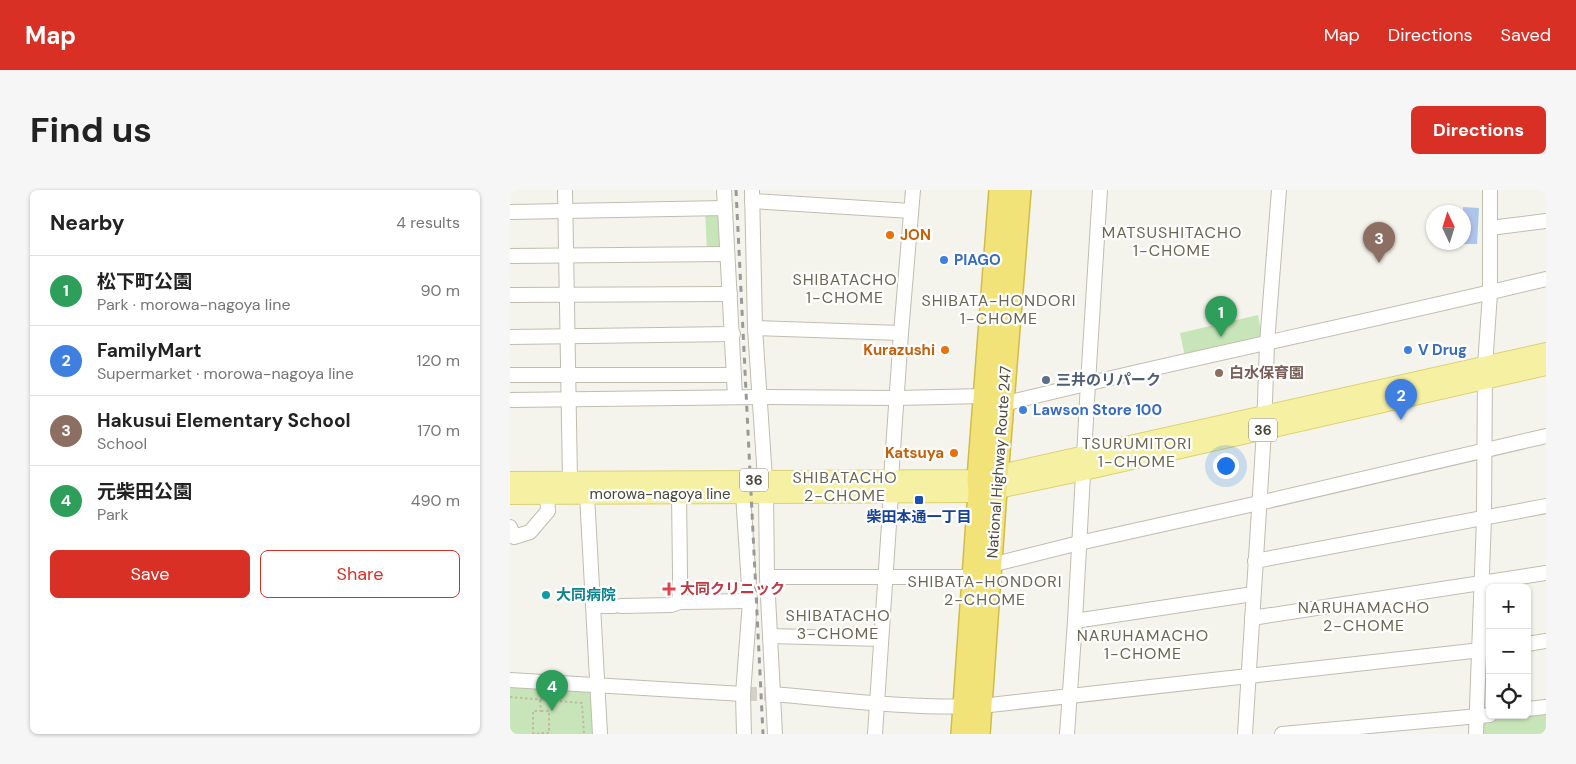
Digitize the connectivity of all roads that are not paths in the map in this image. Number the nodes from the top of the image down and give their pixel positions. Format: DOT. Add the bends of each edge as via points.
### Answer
graph roads {
  1 [pos="565,190"];
  2 [pos="724,190"];
  3 [pos="913,190"];
  4 [pos="1000,190"];
  5 [pos="1020,190"];
  6 [pos="1100,190"];
  7 [pos="1279,190"];
  8 [pos="1490,190"];
  9 [pos="752,195"];
  10 [pos="725,208"];
  11 [pos="912,211"];
  12 [pos="510,212"];
  13 [pos="565,212"];
  14 [pos="1546,221"];
  15 [pos="1490,228"];
  16 [pos="728,254"];
  17 [pos="510,256"];
  18 [pos="566,256"];
  19 [pos="1546,279"];
  20 [pos="1490,293"];
  21 [pos="730,294"];
  22 [pos="510,295"];
  23 [pos="567,295"];
  24 [pos="755,328"];
  25 [pos="901,333"];
  26 [pos="732,334"];
  27 [pos="568,336"];
  28 [pos="510,337"];
  29 [pos="1267,343"];
  30 [pos="1546,352"];
  31 [pos="1546,366"];
  32 [pos="1485,373"];
  33 [pos="510,374"];
  34 [pos="568,374"];
  35 [pos="734,375"];
  36 [pos="1088,383"];
  37 [pos="735,397"];
  38 [pos="761,397"];
  39 [pos="897,398"];
  40 [pos="510,400"];
  41 [pos="568,400"];
  42 [pos="993,400"];
  43 [pos="1264,422"];
  44 [pos="1546,436"];
  45 [pos="1485,450"];
  46 [pos="1084,463"];
  47 [pos="510,480"];
  48 [pos="570,480"];
  49 [pos="987,484"];
  50 [pos="765,487"];
  51 [pos="891,487"];
  52 [pos="679,494"];
  53 [pos="743,494"];
  54 [pos="510,495"];
  55 [pos="547,495"];
  56 [pos="588,495"];
  57 [pos="1259,503"];
  58 [pos="1546,506"];
  59 [pos="1484,518"];
  60 [pos="511,532"];
  61 [pos="1079,543"];
  62 [pos="1255,561"];
  63 [pos="991,564"];
  64 [pos="1546,572"];
  65 [pos="767,577"];
  66 [pos="885,577"];
  67 [pos="974,577"];
  68 [pos="1482,584"];
  69 [pos="1253,594"];
  70 [pos="750,601"];
  71 [pos="680,602"];
  72 [pos="593,606"];
  73 [pos="1252,618"];
  74 [pos="1075,621"];
  75 [pos="770,636"];
  76 [pos="881,638"];
  77 [pos="1546,641"];
  78 [pos="1531,643"];
  79 [pos="1485,650"];
  80 [pos="1248,677"];
  81 [pos="510,680"];
  82 [pos="597,685"];
  83 [pos="743,694"];
  84 [pos="773,694"];
  85 [pos="1069,697"];
  86 [pos="877,703"];
  87 [pos="973,706"];
  88 [pos="1546,707"];
  89 [pos="1531,709"];
  90 [pos="1483,716"];
  91 [pos="600,734"];
  92 [pos="744,734"];
  93 [pos="775,734"];
  94 [pos="874,734"];
  95 [pos="962,734"];
  96 [pos="979,734"];
  97 [pos="1067,734"];
  98 [pos="1245,734"];
  99 [pos="1282,734"];
  100 [pos="1476,734"];
  1 -- 13 [label="street"];
  2 -- 10 [label="street"];
  3 -- 11 [label="street"];
  4 -- 42 [label="highway, National Highway Route 247"];
  5 -- 42 [label="highway, National Highway Route 247"];
  6 -- 36 [label="street"];
  7 -- 29 [label="street"];
  8 -- 15 [label="street"];
  9 -- 11 [label="street"];
  9 -- 24 [label="street"];
  10 -- 13 [label="street"];
  10 -- 16 [label="street"];
  11 -- 25 [label="street"];
  12 -- 13 [label="street"];
  13 -- 18 [label="street"];
  14 -- 15 [label="street"];
  15 -- 20 [label="street"];
  16 -- 18 [label="street"];
  16 -- 21 [label="street"];
  17 -- 18 [label="street"];
  18 -- 23 [label="street"];
  19 -- 20 [label="street"];
  20 -- 29 [label="street"];
  20 -- 32 [label="street"];
  21 -- 23 [label="street"];
  21 -- 26 [label="street"];
  22 -- 23 [label="street"];
  23 -- 27 [label="street"];
  24 -- 25 [label="street"];
  24 -- 38 [label="street"];
  25 -- 39 [label="street"];
  26 -- 27 [label="street"];
  26 -- 35 [label="street"];
  27 -- 28 [label="street"];
  27 -- 34 [label="street"];
  29 -- 36 [label="street"];
  29 -- 43 [label="street"];
  30 -- 32 [label="main road, morowa-nagoya line / 36"];
  31 -- 32 [label="main road, morowa-nagoya line / 36"];
  32 -- 43 [label="main road, morowa-nagoya line / 36"];
  32 -- 45 [label="street"];
  33 -- 34 [label="street"];
  34 -- 35 [label="street"];
  34 -- 41 [label="street"];
  35 -- 37 [label="street"];
  36 -- 42 [label="street"];
  36 -- 46 [label="street"];
  37 -- 38 [label="street"];
  37 -- 41 [label="street"];
  38 -- 39 [label="street"];
  38 -- 50 [label="street"];
  39 -- 42 [label="street"];
  39 -- 51 [label="street"];
  40 -- 41 [label="street"];
  41 -- 48 [label="street"];
  42 -- 49 [label="highway, National Highway Route 247"];
  43 -- 46 [label="main road, morowa-nagoya line / 36"];
  43 -- 57 [label="street"];
  44 -- 45 [label="street"];
  45 -- 57 [label="street"];
  45 -- 59 [label="street"];
  46 -- 49 [label="main road, morowa-nagoya line / 36"];
  46 -- 61 [label="street"];
  47 -- 48 [label="main road, morowa-nagoya line / 36"];
  48 -- 50 [label="main road, morowa-nagoya line / 36"];
  49 -- 51 [label="main road, morowa-nagoya line / 36"];
  49 -- 63 [label="highway, National Highway Route 247"];
  49 -- 67 [label="highway, National Highway Route 247"];
  50 -- 51 [label="main road, morowa-nagoya line / 36"];
  50 -- 53 [label="main road, morowa-nagoya line / 36"];
  50 -- 65 [label="street"];
  51 -- 66 [label="street"];
  52 -- 53 [label="main road, morowa-nagoya line / 36"];
  52 -- 56 [label="main road, morowa-nagoya line / 36"];
  52 -- 71 [label="street"];
  53 -- 70 [label="street"];
  54 -- 55 [label="main road, morowa-nagoya line / 36"];
  55 -- 56 [label="main road, morowa-nagoya line / 36"];
  55 -- 60 [label="street" via="548,511 530,532 514,537"];
  56 -- 72 [label="street"];
  57 -- 61 [label="street"];
  57 -- 62 [label="street"];
  58 -- 59 [label="street"];
  59 -- 62 [label="street"];
  59 -- 68 [label="street"];
  61 -- 63 [label="street"];
  61 -- 74 [label="street"];
  62 -- 69 [label="street"];
  63 -- 87 [label="highway, National Highway Route 247"];
  64 -- 68 [label="street"];
  65 -- 66 [label="street"];
  65 -- 75 [label="street"];
  66 -- 67 [label="street"];
  66 -- 76 [label="street"];
  67 -- 87 [label="highway, National Highway Route 247"];
  68 -- 73 [label="street"];
  68 -- 79 [label="street"];
  69 -- 73 [label="street"];
  69 -- 74 [label="street"];
  70 -- 71 [label="street"];
  70 -- 83 [label="street"];
  71 -- 72 [label="street" via="671,605"];
  72 -- 82 [label="street"];
  73 -- 80 [label="street"];
  74 -- 85 [label="street"];
  75 -- 76 [label="street"];
  75 -- 84 [label="street"];
  76 -- 86 [label="street"];
  77 -- 78 [label="street"];
  79 -- 80 [label="street"];
  79 -- 90 [label="street"];
  80 -- 85 [label="street"];
  80 -- 98 [label="street"];
  81 -- 82 [label="street"];
  82 -- 83 [label="street"];
  82 -- 91 [label="street"];
  83 -- 92 [label="street"];
  84 -- 86 [label="street"];
  84 -- 93 [label="street"];
  85 -- 87 [label="street"];
  85 -- 97 [label="street"];
  86 -- 87 [label="street"];
  86 -- 94 [label="street"];
  87 -- 95 [label="highway, National Highway Route 247"];
  87 -- 96 [label="highway, National Highway Route 247"];
  88 -- 89 [label="street"];
  90 -- 99 [label="street"];
  90 -- 100 [label="street"];
}
